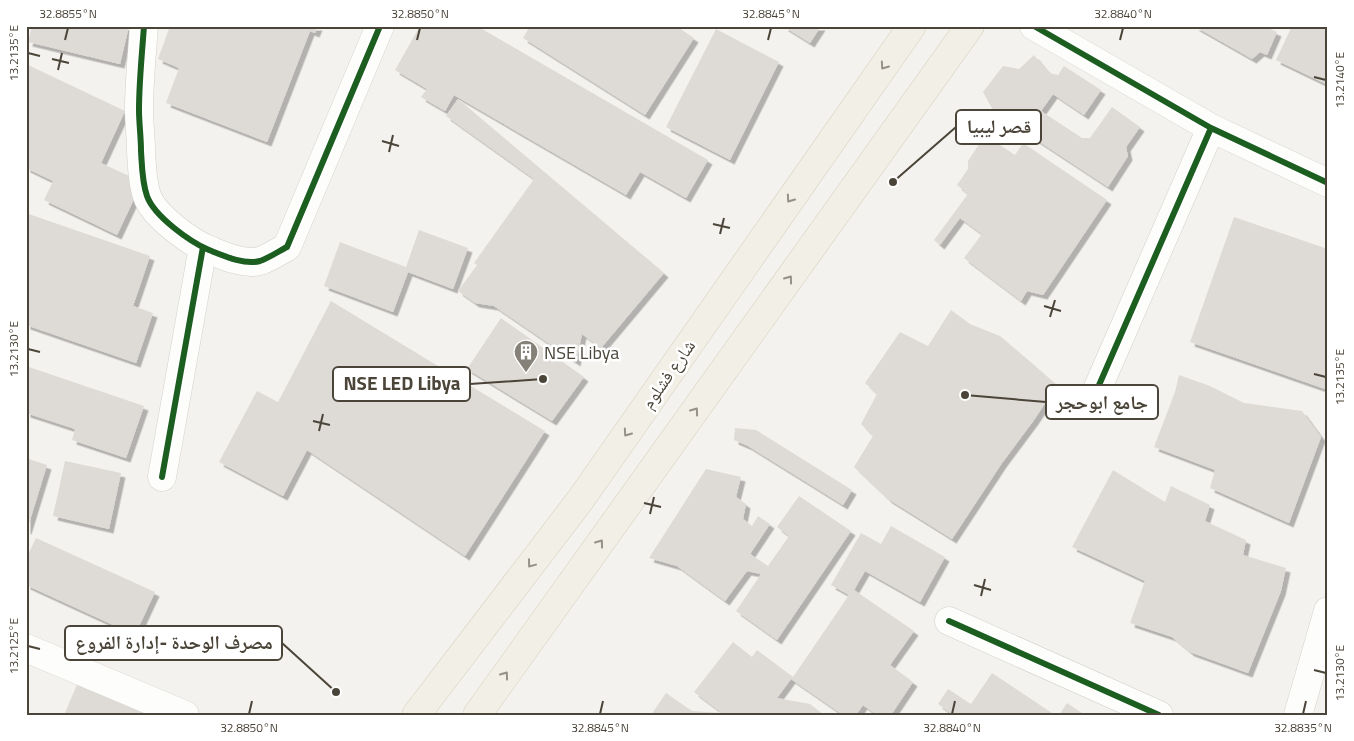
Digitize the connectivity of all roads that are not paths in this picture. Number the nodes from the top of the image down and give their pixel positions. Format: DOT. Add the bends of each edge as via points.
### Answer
graph roads {
  1 [pos="144,26"];
  2 [pos="380,26"];
  3 [pos="912,26"];
  4 [pos="970,26"];
  5 [pos="1034,26"];
  6 [pos="1212,128"];
  7 [pos="1328,183"];
  8 [pos="203,247"];
  9 [pos="1096,392"];
  10 [pos="162,477"];
  11 [pos="1328,611"];
  12 [pos="948,621"];
  13 [pos="26,648"];
  14 [pos="185,715"];
  15 [pos="416,715"];
  16 [pos="477,715"];
  17 [pos="1159,715"];
  18 [pos="1298,715"];
  1 -- 8 [label="street" via="139,108 147,197 174,228"];
  2 -- 8 [label="street" via="287,247 261,261 252,262"];
  3 -- 15 [label="main road, شارع فشلوم, one-way" via="581,498"];
  16 -- 4 [label="main road, one-way"];
  5 -- 6 [label="street"];
  6 -- 7 [label="street"];
  6 -- 9 [label="street"];
  8 -- 10 [label="street"];
  11 -- 18 [label="street"];
  12 -- 17 [label="street"];
  13 -- 14 [label="street"];
}
